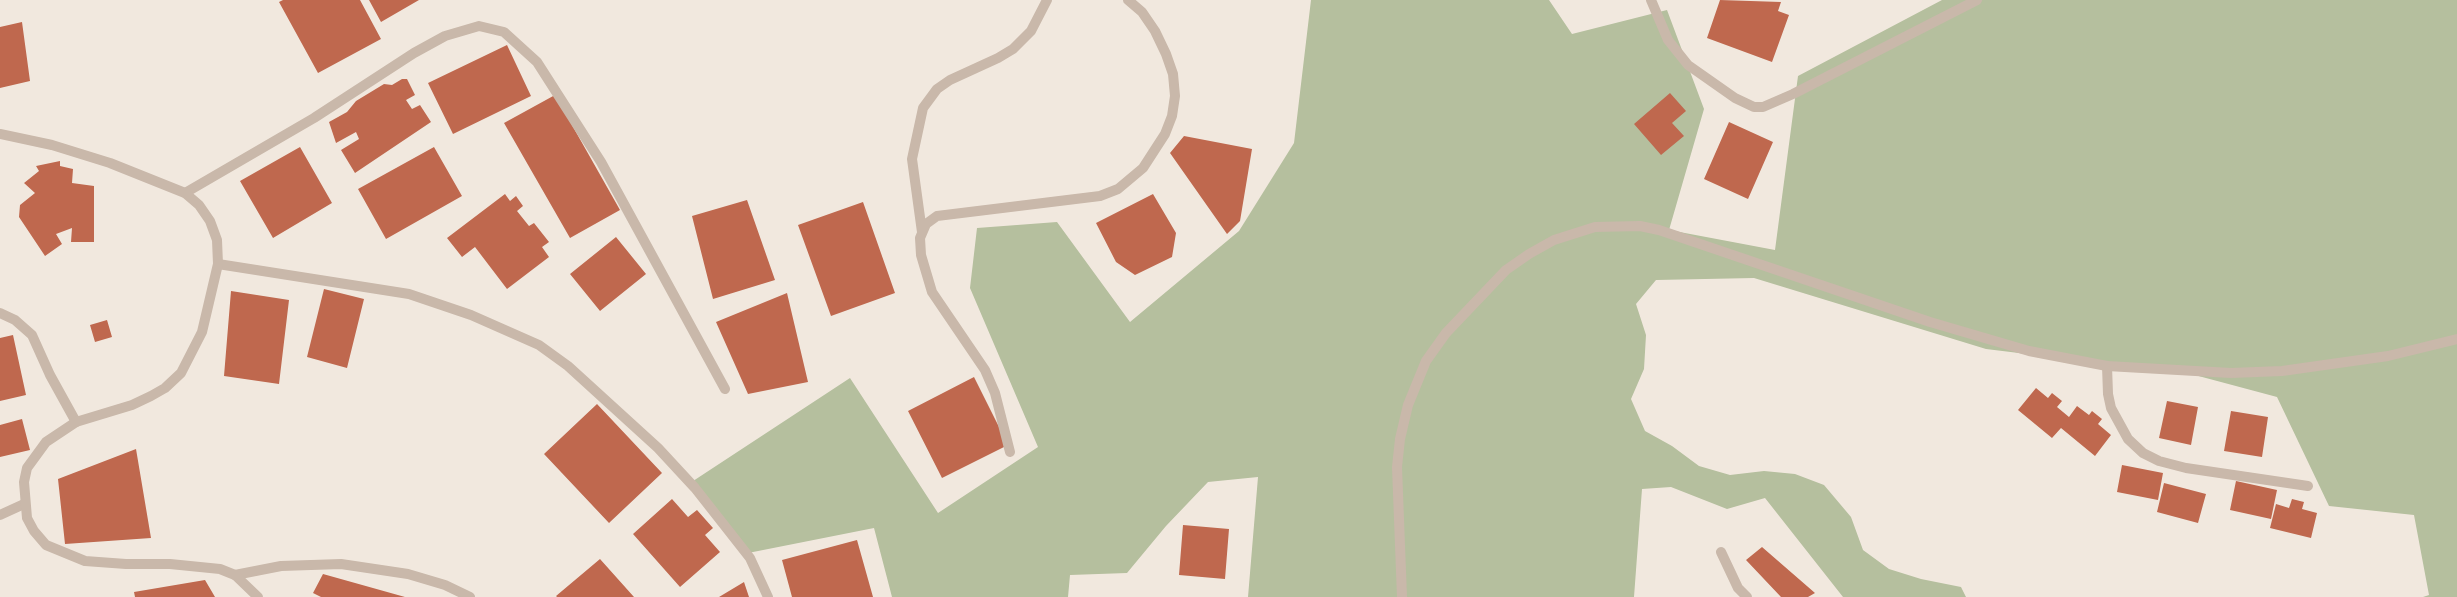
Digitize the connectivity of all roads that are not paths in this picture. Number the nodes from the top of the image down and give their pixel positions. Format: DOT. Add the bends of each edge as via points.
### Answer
graph roads {
  1 [pos="1047,0"];
  2 [pos="1128,0"];
  3 [pos="1651,0"];
  4 [pos="1978,0"];
  5 [pos="0,134"];
  6 [pos="185,193"];
  7 [pos="922,232"];
  8 [pos="218,264"];
  9 [pos="0,313"];
  10 [pos="2457,339"];
  11 [pos="2107,366"];
  12 [pos="725,389"];
  13 [pos="76,422"];
  14 [pos="1010,452"];
  15 [pos="2308,486"];
  16 [pos="24,504"];
  17 [pos="0,515"];
  18 [pos="1721,552"];
  19 [pos="235,575"];
  20 [pos="258,597"];
  21 [pos="470,597"];
  22 [pos="768,597"];
  23 [pos="1402,597"];
  24 [pos="1747,597"];
  1 -- 7 [label="street" via="1031,31 1012,49 950,80 937,89 923,108 912,159"];
  2 -- 7 [label="street" via="1142,12 1155,31 1166,54 1174,82 1172,116 1165,134 1143,168 1118,189 1100,196 981,212 944,214 931,219"];
  3 -- 4 [label="street" via="1668,40 1688,65 1747,105 1763,107 1825,79"];
  5 -- 6 [label="street" via="52,145 110,163"];
  6 -- 8 [label="street" via="199,205 210,221 217,240"];
  6 -- 12 [label="street" via="314,118 414,53 445,36 479,26 504,32 538,62 597,156"];
  7 -- 14 [label="street" via="921,256 932,292 985,370 995,393"];
  8 -- 13 [label="street" via="202,332 182,373 165,388 132,405"];
  8 -- 22 [label="street" via="409,294 472,315 539,345 568,366 658,448 695,488 750,558"];
  9 -- 13 [label="street" via="15,320 32,335"];
  10 -- 11 [label="street" via="2388,356 2282,371 2231,373"];
  11 -- 15 [label="street" via="2111,408 2128,439 2143,453 2159,461 2186,468"];
  11 -- 23 [label="street" via="2029,351 1930,322 1659,230 1616,225 1577,232 1554,240 1506,270 1446,333 1426,361 1416,382 1403,426 1397,467"];
  13 -- 16 [label="street" via="46,442 27,468"];
  16 -- 17 [label="street"];
  16 -- 19 [label="street" via="27,518 46,545 70,556 85,561 194,566 220,569"];
  18 -- 24 [label="street" via="1738,588"];
  19 -- 20 [label="street"];
  19 -- 21 [label="street" via="281,566 340,564 408,574 445,585"];
}
